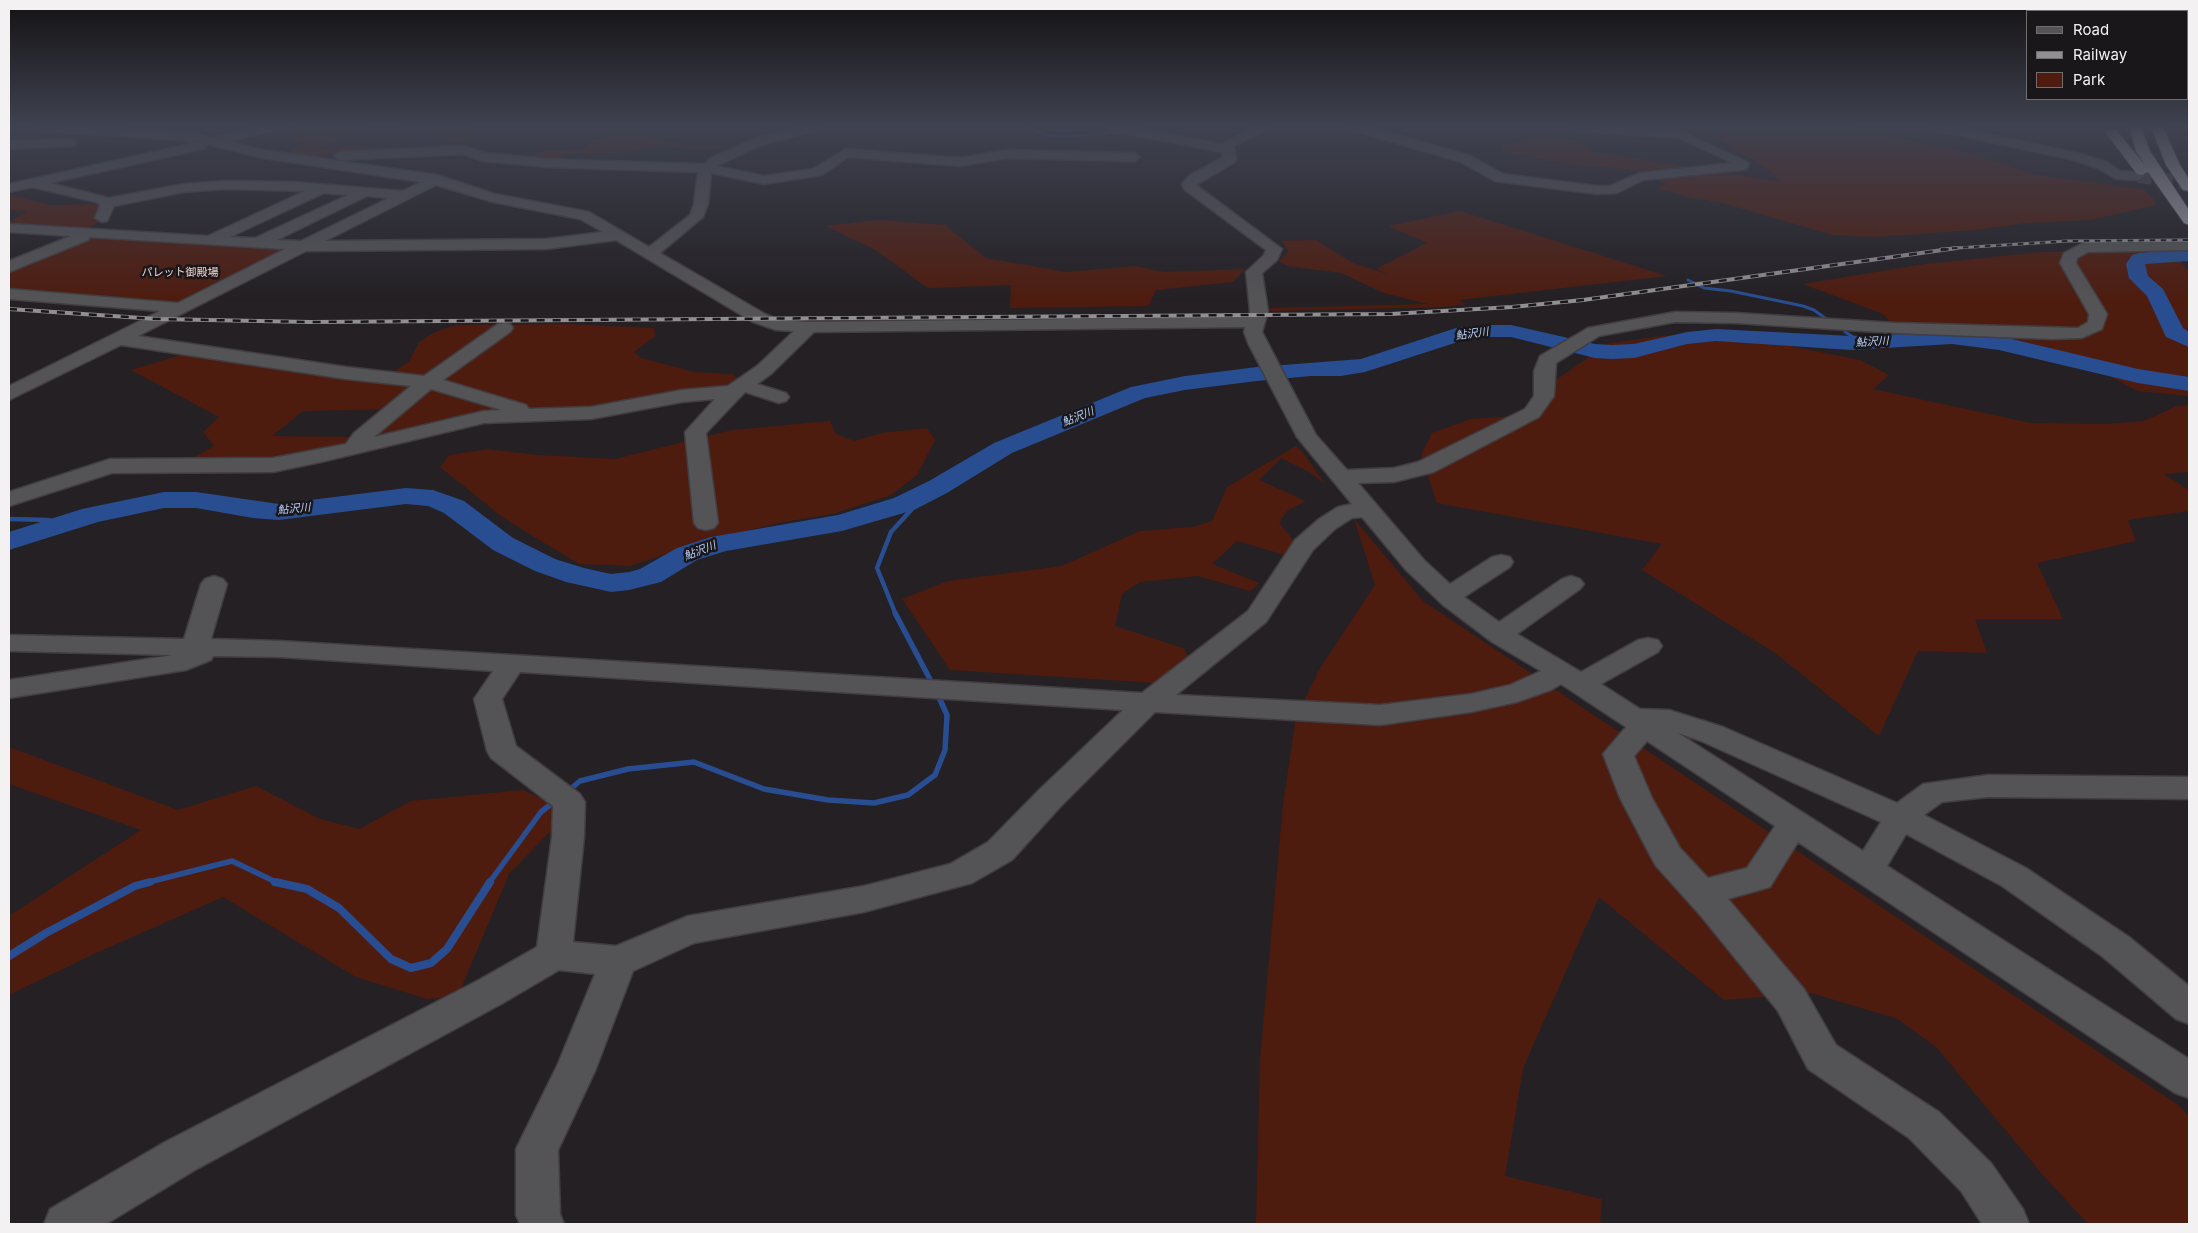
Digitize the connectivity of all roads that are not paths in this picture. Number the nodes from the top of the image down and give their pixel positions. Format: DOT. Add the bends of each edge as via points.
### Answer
graph roads {
  1 [pos="21,185"];
  2 [pos="40,185"];
  3 [pos="300,185"];
  4 [pos="426,185"];
  5 [pos="450,185"];
  6 [pos="702,185"];
  7 [pos="1189,185"];
  8 [pos="1553,185"];
  9 [pos="1624,185"];
  10 [pos="2155,185"];
  11 [pos="2165,185"];
  12 [pos="294,186"];
  13 [pos="9,188"];
  14 [pos="322,189"];
  15 [pos="365,192"];
  16 [pos="404,195"];
  17 [pos="107,203"];
  18 [pos="2184,213"];
  19 [pos="9,228"];
  20 [pos="84,234"];
  21 [pos="619,235"];
  22 [pos="208,241"];
  23 [pos="258,244"];
  24 [pos="2189,245"];
  25 [pos="304,246"];
  26 [pos="648,252"];
  27 [pos="9,267"];
  28 [pos="9,294"];
  29 [pos="181,308"];
  30 [pos="1256,319"];
  31 [pos="809,327"];
  32 [pos="504,328"];
  33 [pos="120,339"];
  34 [pos="428,382"];
  35 [pos="738,388"];
  36 [pos="9,394"];
  37 [pos="779,397"];
  38 [pos="538,415"];
  39 [pos="353,448"];
  40 [pos="1340,477"];
  41 [pos="9,499"];
  42 [pos="1367,510"];
  43 [pos="706,523"];
  44 [pos="1501,562"];
  45 [pos="214,584"];
  46 [pos="1572,584"];
  47 [pos="1448,596"];
  48 [pos="1499,634"];
  49 [pos="9,642"];
  50 [pos="1648,646"];
  51 [pos="202,647"];
  52 [pos="512,663"];
  53 [pos="1571,678"];
  54 [pos="9,689"];
  55 [pos="1149,702"];
  56 [pos="1637,722"];
  57 [pos="2189,788"];
  58 [pos="1900,817"];
  59 [pos="1793,824"];
  60 [pos="1867,872"];
  61 [pos="1701,893"];
  62 [pos="554,955"];
  63 [pos="618,961"];
  64 [pos="2189,1008"];
  65 [pos="2189,1080"];
  66 [pos="66,1224"];
  67 [pos="542,1224"];
  68 [pos="2007,1224"];
  1 -- 13 [label="street"];
  2 -- 17 [label="street"];
  3 -- 12 [label="street"];
  4 -- 16 [label="street"];
  5 -- 21 [label="street" via="494,198 584,215"];
  6 -- 26 [label="street" via="701,204 696,217 658,249"];
  7 -- 30 [label="street" via="1192,191 1274,249 1271,257 1254,272"];
  8 -- 9 [label="street" via="1597,190 1612,190"];
  10 -- 18 [label="highway"];
  11 -- 18 [label="highway"];
  12 -- 14 [label="street"];
  12 -- 17 [label="street" via="184,188"];
  14 -- 15 [label="street"];
  14 -- 22 [label="street"];
  15 -- 16 [label="street"];
  15 -- 23 [label="street"];
  16 -- 25 [label="street"];
  17 -- 20 [label="street" via="103,218"];
  19 -- 20 [label="street"];
  20 -- 22 [label="street"];
  20 -- 27 [label="street"];
  21 -- 25 [label="street" via="546,244"];
  21 -- 26 [label="street"];
  22 -- 23 [label="street"];
  23 -- 25 [label="street"];
  24 -- 40 [label="street" via="2085,247 2070,256 2068,263 2098,314 2096,325 2082,333 1675,317 1594,332 1548,360 1544,371 1544,396 1532,413 1426,467 1394,475"];
  25 -- 29 [label="street"];
  26 -- 31 [label="street" via="767,322"];
  28 -- 29 [label="street"];
  29 -- 33 [label="street"];
  30 -- 31 [label="street"];
  30 -- 40 [label="street" via="1253,332 1270,368 1307,437"];
  31 -- 35 [label="street" via="764,370"];
  32 -- 34 [label="street"];
  33 -- 34 [label="street" via="346,374"];
  33 -- 36 [label="street"];
  34 -- 38 [label="street"];
  34 -- 39 [label="street" via="361,437"];
  35 -- 37 [label="street"];
  35 -- 38 [label="street" via="590,413"];
  35 -- 43 [label="street" via="695,432"];
  38 -- 39 [label="street" via="484,417"];
  39 -- 41 [label="street" via="272,465 110,466"];
  40 -- 42 [label="street"];
  42 -- 47 [label="street" via="1414,565"];
  42 -- 55 [label="street" via="1346,512 1327,524 1304,545 1257,616"];
  44 -- 47 [label="street"];
  45 -- 51 [label="street"];
  46 -- 48 [label="street"];
  47 -- 48 [label="street"];
  48 -- 53 [label="street"];
  49 -- 51 [label="street"];
  50 -- 53 [label="street"];
  51 -- 52 [label="street"];
  51 -- 54 [label="street" via="186,661"];
  52 -- 55 [label="street"];
  52 -- 62 [label="street" via="488,699 502,751 569,802"];
  53 -- 55 [label="street" via="1471,702 1380,715"];
  53 -- 56 [label="street"];
  55 -- 63 [label="street" via="1000,851 960,874 864,898 688,930"];
  56 -- 58 [label="street" via="1669,720 1712,734"];
  56 -- 59 [label="street"];
  56 -- 61 [label="street" via="1618,754 1636,798 1668,856"];
  57 -- 58 [label="street" via="1988,786 1934,792"];
  58 -- 60 [label="street"];
  58 -- 64 [label="street" via="2014,877 2116,947"];
  59 -- 60 [label="street"];
  59 -- 61 [label="street" via="1758,878"];
  60 -- 65 [label="street"];
  61 -- 68 [label="street" via="1791,1000 1822,1057 1924,1125 1976,1177"];
  62 -- 63 [label="street"];
  62 -- 66 [label="street" via="180,1156"];
  63 -- 67 [label="street" via="575,1071 537,1149 538,1215"];
}
